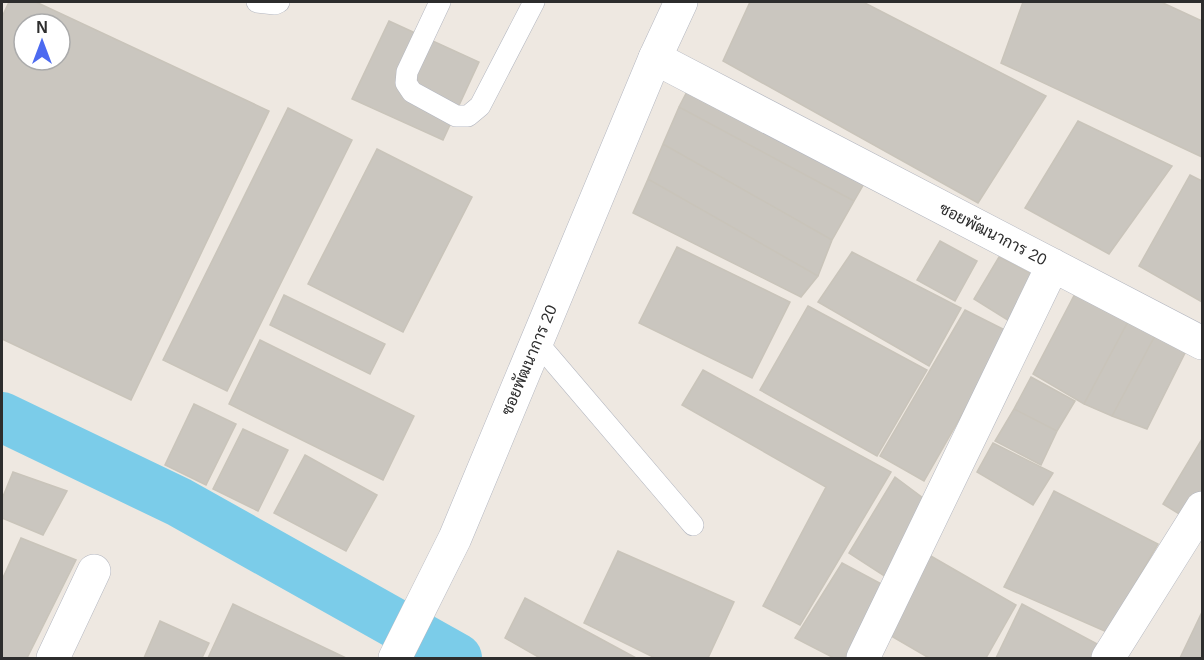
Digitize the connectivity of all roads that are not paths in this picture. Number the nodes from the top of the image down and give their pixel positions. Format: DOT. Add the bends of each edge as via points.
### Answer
graph roads {
  1 [pos="257,2"];
  2 [pos="279,2"];
  3 [pos="440,2"];
  4 [pos="534,2"];
  5 [pos="681,2"];
  6 [pos="655,58"];
  7 [pos="1053,265"];
  8 [pos="536,341"];
  9 [pos="1203,343"];
  10 [pos="1203,508"];
  11 [pos="693,525"];
  12 [pos="94,571"];
  13 [pos="53,658"];
  14 [pos="395,658"];
  15 [pos="863,658"];
  16 [pos="1108,658"];
  1 -- 2 [label="lane"];
  3 -- 4 [label="lane" via="406,72 406,83 412,92 456,116 468,116 480,106"];
  5 -- 6 [label="street, ซอยพัฒนาการ 20"];
  6 -- 7 [label="street, ซอยพัฒนาการ 20"];
  6 -- 8 [label="street, ซอยพัฒนาการ 20"];
  7 -- 9 [label="street, ซอยพัฒนาการ 20"];
  7 -- 15 [label="street"];
  8 -- 11 [label="lane"];
  8 -- 14 [label="street, ซอยพัฒนาการ 20" via="455,538"];
  10 -- 16 [label="street"];
  12 -- 13 [label="street"];
}
